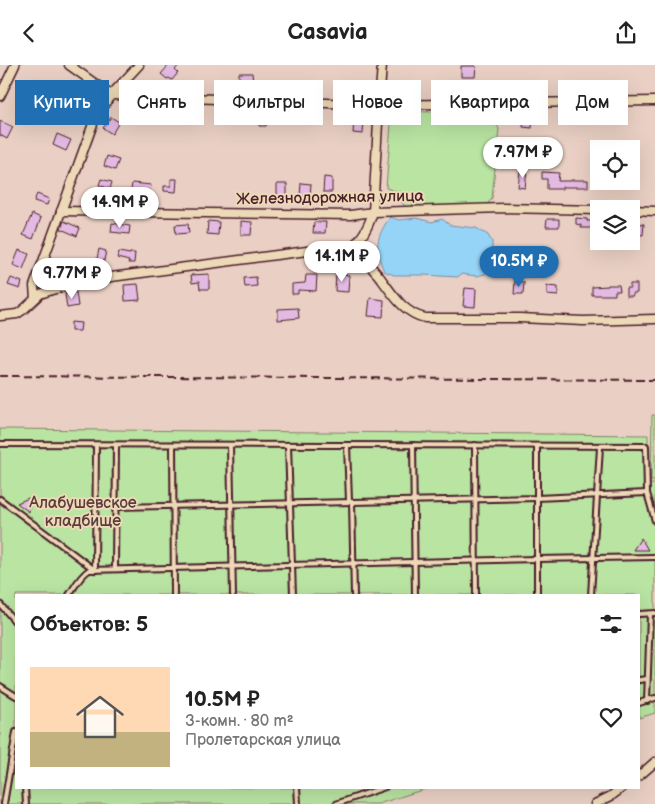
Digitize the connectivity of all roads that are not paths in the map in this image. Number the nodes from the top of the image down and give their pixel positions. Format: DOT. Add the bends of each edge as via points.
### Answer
graph roads {
  1 [pos="14,65"];
  2 [pos="69,65"];
  3 [pos="139,65"];
  4 [pos="382,65"];
  5 [pos="381,80"];
  6 [pos="111,95"];
  7 [pos="0,96"];
  8 [pos="655,101"];
  9 [pos="333,103"];
  10 [pos="421,104"];
  11 [pos="378,125"];
  12 [pos="590,210"];
  13 [pos="61,211"];
  14 [pos="640,211"];
  15 [pos="655,211"];
  16 [pos="373,212"];
  17 [pos="352,246"];
  18 [pos="35,298"];
  19 [pos="655,314"];
  20 [pos="0,316"];
  21 [pos="655,319"];
  22 [pos="0,445"];
  23 [pos="96,445"];
  24 [pos="116,445"];
  25 [pos="173,445"];
  26 [pos="230,445"];
  27 [pos="288,445"];
  28 [pos="347,445"];
  29 [pos="413,445"];
  30 [pos="475,445"];
  31 [pos="537,446"];
  32 [pos="600,447"];
  33 [pos="647,493"];
  34 [pos="598,496"];
  35 [pos="537,498"];
  36 [pos="0,499"];
  37 [pos="476,499"];
  38 [pos="415,501"];
  39 [pos="350,502"];
  40 [pos="291,503"];
  41 [pos="232,504"];
  42 [pos="174,505"];
  43 [pos="116,507"];
  44 [pos="655,521"];
  45 [pos="655,557"];
  46 [pos="594,558"];
  47 [pos="537,559"];
  48 [pos="476,561"];
  49 [pos="415,562"];
  50 [pos="353,564"];
  51 [pos="292,565"];
  52 [pos="232,566"];
  53 [pos="174,568"];
  54 [pos="115,569"];
  55 [pos="95,570"];
  56 [pos="70,594"];
  57 [pos="174,594"];
  58 [pos="233,594"];
  59 [pos="293,594"];
  60 [pos="354,594"];
  61 [pos="415,594"];
  62 [pos="476,594"];
  63 [pos="537,594"];
  64 [pos="591,594"];
  65 [pos="0,604"];
  66 [pos="655,613"];
  67 [pos="640,614"];
  68 [pos="650,614"];
  69 [pos="15,622"];
  70 [pos="640,679"];
  71 [pos="647,679"];
  72 [pos="0,685"];
  73 [pos="15,695"];
  74 [pos="655,698"];
  75 [pos="647,701"];
  76 [pos="640,703"];
  77 [pos="15,738"];
  78 [pos="655,762"];
  79 [pos="640,775"];
  80 [pos="25,789"];
  81 [pos="297,789"];
  82 [pos="379,789"];
  83 [pos="620,789"];
  84 [pos="4,804"];
  85 [pos="26,804"];
  86 [pos="298,804"];
  87 [pos="336,804"];
  88 [pos="594,804"];
  1 -- 7 [label="street"];
  2 -- 6 [label="street"];
  3 -- 6 [label="street"];
  4 -- 5 [label="street"];
  6 -- 9 [label="street"];
  6 -- 13 [label="street" via="94,121"];
  8 -- 10 [label="street"];
  11 -- 16 [label="street"];
  12 -- 16 [label="street, Железнодорожная улица" via="502,208"];
  13 -- 16 [label="street, Железнодорожная улица" via="350,215"];
  13 -- 18 [label="street" via="34,286"];
  14 -- 15 [label="street"];
  16 -- 17 [label="street" via="366,230"];
  17 -- 18 [label="street" via="111,277 54,289"];
  17 -- 21 [label="street" via="399,303 416,316 583,321"];
  18 -- 20 [label="street" via="17,314"];
  19 -- 21 [label="street"];
  22 -- 23 [label="lane"];
  23 -- 24 [label="lane"];
  23 -- 55 [label="lane"];
  24 -- 25 [label="lane"];
  24 -- 43 [label="lane"];
  25 -- 26 [label="lane"];
  25 -- 42 [label="lane"];
  26 -- 27 [label="lane"];
  26 -- 41 [label="lane"];
  27 -- 28 [label="lane"];
  27 -- 40 [label="lane"];
  28 -- 29 [label="lane"];
  28 -- 39 [label="lane"];
  29 -- 30 [label="lane"];
  29 -- 38 [label="lane"];
  30 -- 31 [label="lane"];
  30 -- 37 [label="lane"];
  31 -- 32 [label="lane"];
  31 -- 35 [label="lane"];
  32 -- 33 [label="lane" via="646,446"];
  32 -- 34 [label="lane"];
  33 -- 34 [label="lane"];
  33 -- 44 [label="lane"];
  34 -- 35 [label="lane"];
  34 -- 46 [label="lane"];
  35 -- 37 [label="lane"];
  35 -- 47 [label="lane"];
  36 -- 55 [label="lane"];
  37 -- 38 [label="lane"];
  37 -- 48 [label="lane"];
  38 -- 39 [label="lane"];
  38 -- 49 [label="lane"];
  39 -- 40 [label="lane"];
  39 -- 50 [label="lane"];
  40 -- 41 [label="lane"];
  40 -- 51 [label="lane"];
  41 -- 42 [label="lane"];
  41 -- 52 [label="lane"];
  42 -- 43 [label="lane"];
  42 -- 53 [label="lane"];
  43 -- 54 [label="lane"];
  45 -- 46 [label="lane"];
  46 -- 47 [label="lane"];
  46 -- 64 [label="lane"];
  47 -- 48 [label="lane"];
  47 -- 63 [label="lane"];
  48 -- 49 [label="lane"];
  48 -- 62 [label="lane"];
  49 -- 50 [label="lane"];
  49 -- 61 [label="lane"];
  50 -- 51 [label="lane"];
  50 -- 60 [label="lane"];
  51 -- 52 [label="lane"];
  51 -- 59 [label="lane"];
  52 -- 53 [label="lane"];
  52 -- 58 [label="lane"];
  53 -- 54 [label="lane"];
  53 -- 57 [label="lane"];
  54 -- 55 [label="lane"];
  55 -- 56 [label="lane" via="84,573"];
  65 -- 69 [label="lane"];
  66 -- 68 [label="lane"];
  67 -- 68 [label="lane"];
  68 -- 71 [label="lane"];
  70 -- 71 [label="lane"];
  71 -- 75 [label="lane"];
  72 -- 73 [label="lane"];
  74 -- 75 [label="lane"];
  75 -- 76 [label="lane"];
  77 -- 84 [label="lane"];
  78 -- 79 [label="street"];
  80 -- 85 [label="lane"];
  81 -- 86 [label="lane"];
  82 -- 87 [label="lane"];
  83 -- 88 [label="street"];
}
